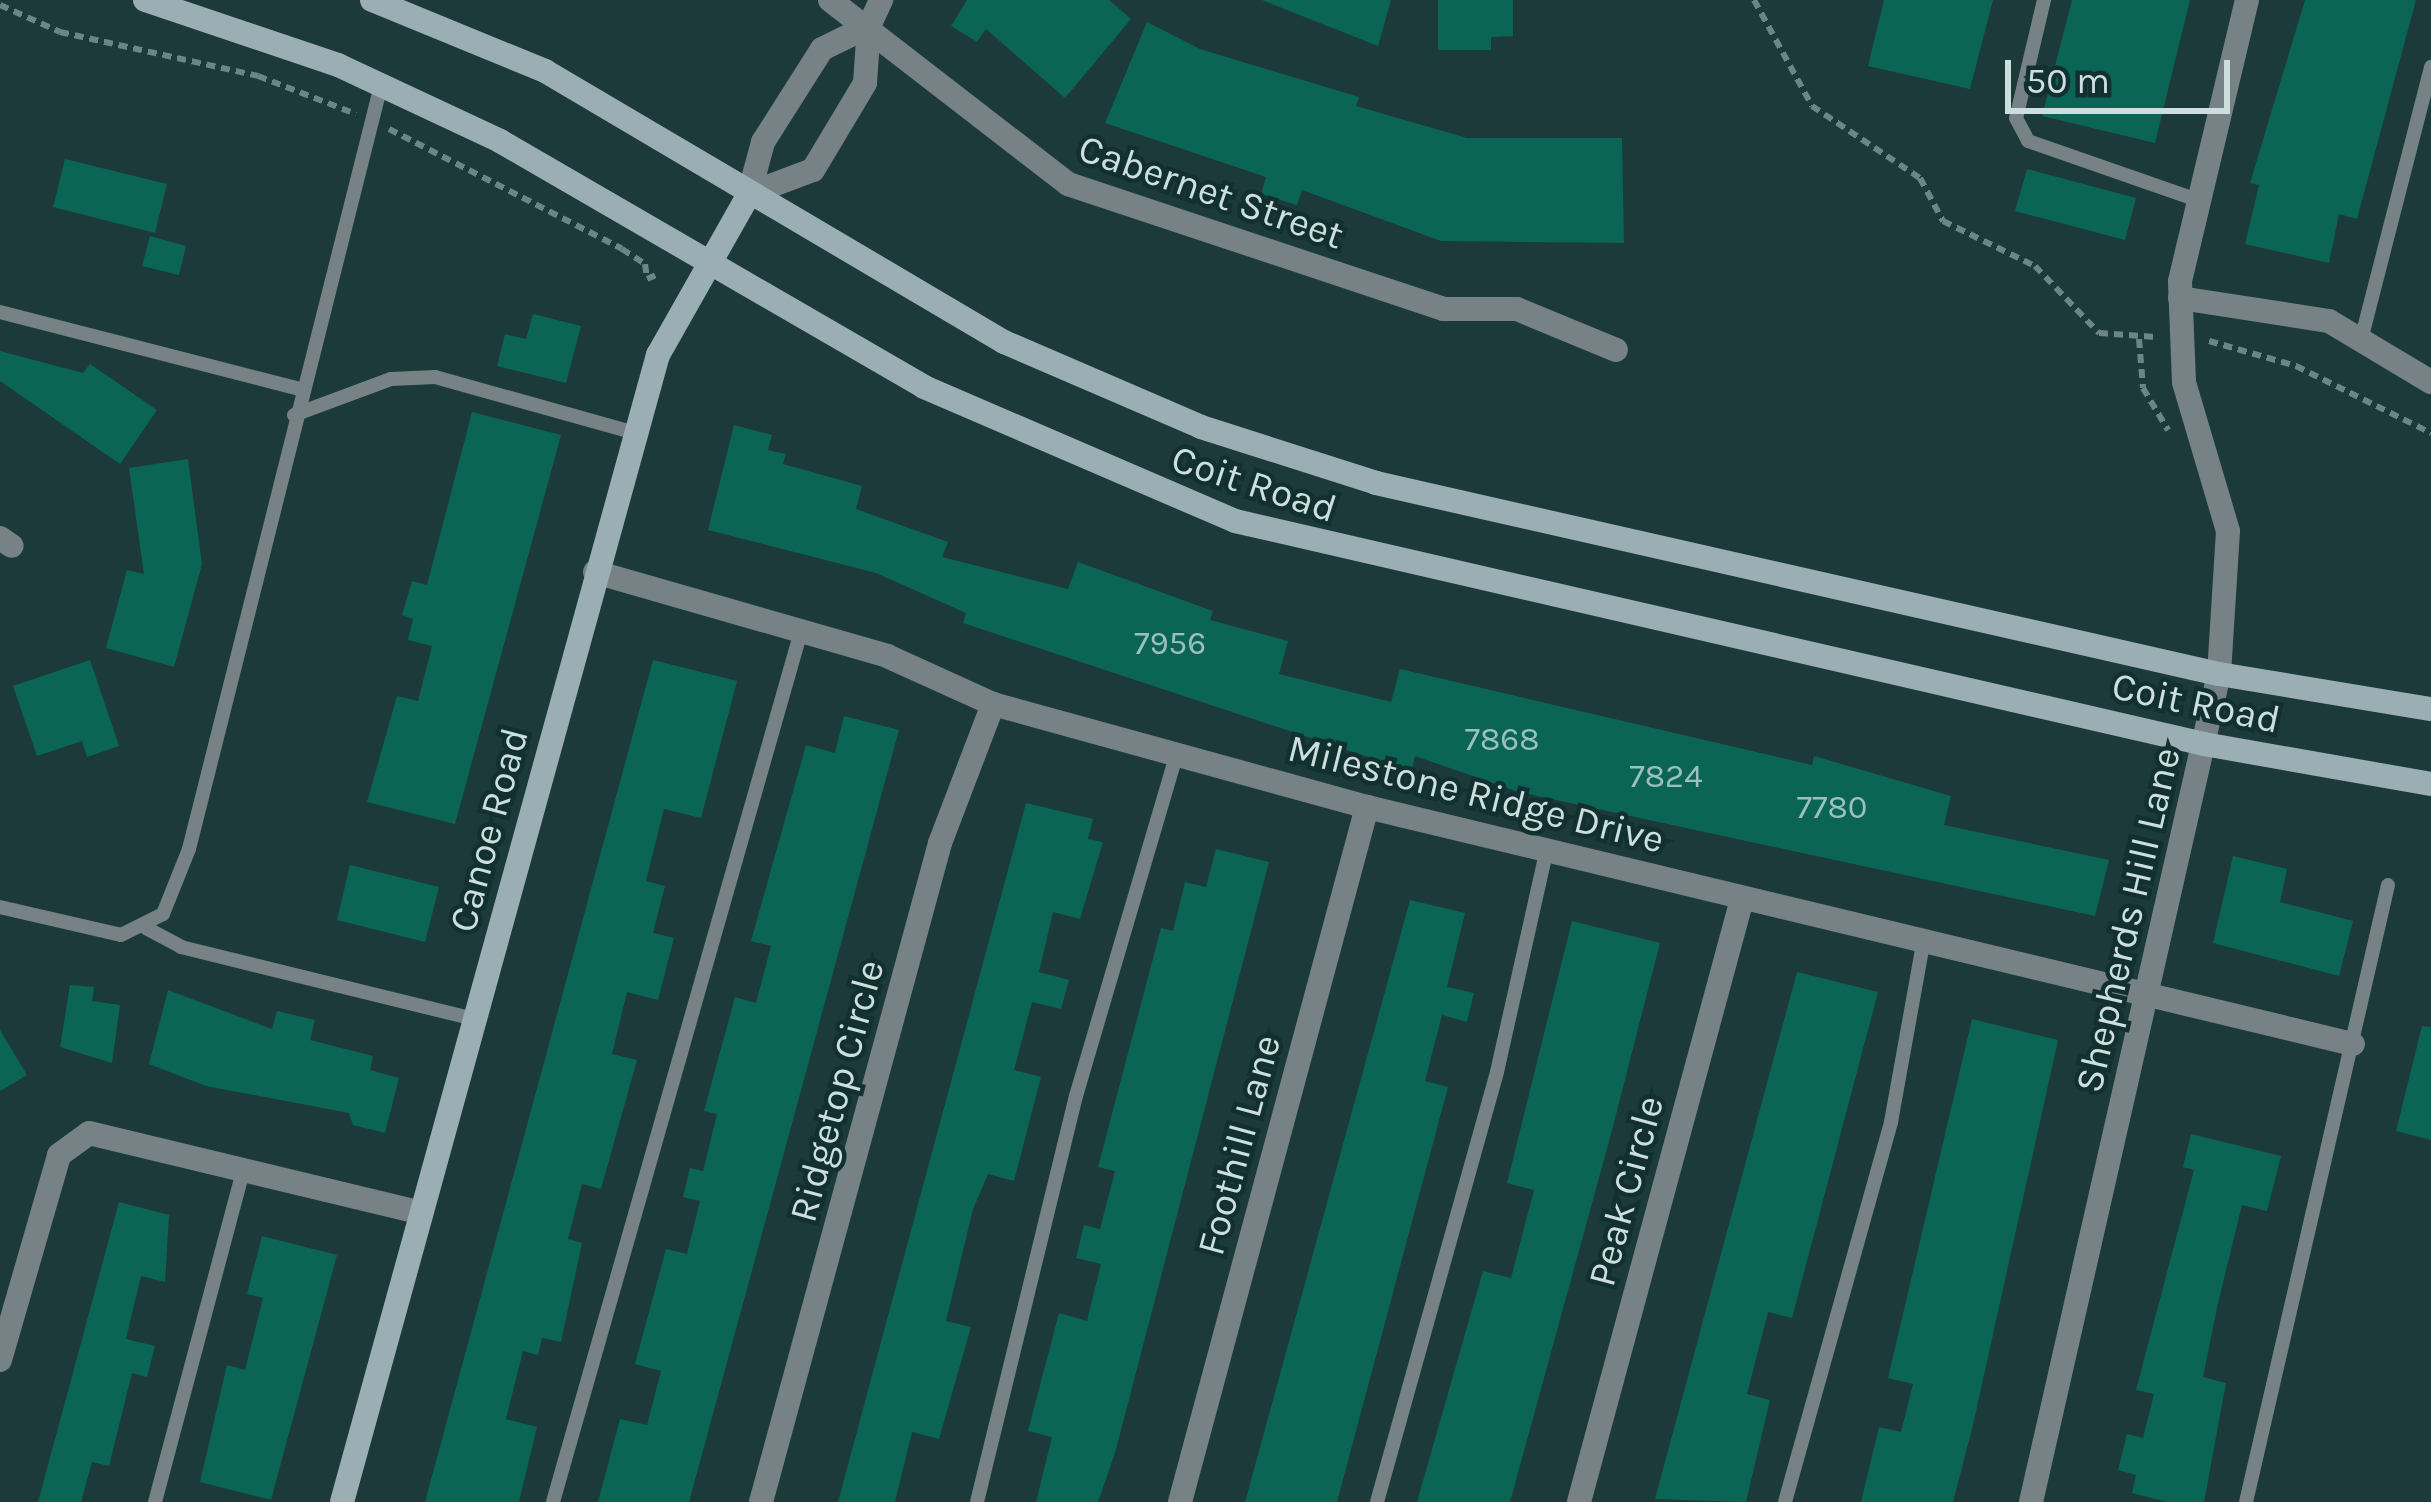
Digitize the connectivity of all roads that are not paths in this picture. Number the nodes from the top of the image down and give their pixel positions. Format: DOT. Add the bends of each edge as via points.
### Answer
graph roads {
  1 [pos="145,0"];
  2 [pos="372,0"];
  3 [pos="830,0"];
  4 [pos="881,0"];
  5 [pos="2044,0"];
  6 [pos="2247,0"];
  7 [pos="868,26"];
  8 [pos="2431,67"];
  9 [pos="380,85"];
  10 [pos="749,194"];
  11 [pos="2197,200"];
  12 [pos="707,260"];
  13 [pos="2180,298"];
  14 [pos="0,312"];
  15 [pos="2361,340"];
  16 [pos="1616,350"];
  17 [pos="2431,382"];
  18 [pos="297,388"];
  19 [pos="294,415"];
  20 [pos="635,433"];
  21 [pos="595,572"];
  22 [pos="802,628"];
  23 [pos="2219,674"];
  24 [pos="993,704"];
  25 [pos="2431,709"];
  26 [pos="2204,743"];
  27 [pos="1177,753"];
  28 [pos="2431,784"];
  29 [pos="1367,807"];
  30 [pos="1547,849"];
  31 [pos="2388,885"];
  32 [pos="1742,899"];
  33 [pos="0,907"];
  34 [pos="146,928"];
  35 [pos="1923,945"];
  36 [pos="2145,1001"];
  37 [pos="474,1019"];
  38 [pos="2353,1044"];
  39 [pos="244,1168"];
  40 [pos="421,1213"];
  41 [pos="0,1360"];
  42 [pos="155,1502"];
  43 [pos="343,1502"];
  44 [pos="553,1502"];
  45 [pos="761,1502"];
  46 [pos="977,1502"];
  47 [pos="1180,1502"];
  48 [pos="1377,1502"];
  49 [pos="1579,1502"];
  50 [pos="1785,1502"];
  51 [pos="2031,1502"];
  52 [pos="2246,1502"];
  1 -- 9 [label="main road, Coit Road"];
  2 -- 10 [label="main road, Coit Road" via="545,71"];
  3 -- 7 [label="street, Cabernet Street"];
  4 -- 7 [label="street"];
  5 -- 11 [label="lane" via="2016,118 2028,141"];
  6 -- 11 [label="street, Shepherds Hill Lane"];
  7 -- 10 [label="street, Canoe Road" via="822,49 763,142"];
  7 -- 10 [label="street" via="865,83 813,170"];
  7 -- 16 [label="street, Cabernet Street" via="1068,184 1444,309 1516,310"];
  8 -- 15 [label="lane"];
  9 -- 12 [label="main road, Coit Road"];
  9 -- 18 [label="lane"];
  10 -- 12 [label="main road, Canoe Road"];
  10 -- 23 [label="main road, Coit Road" via="1004,342 1223,434 1376,483"];
  11 -- 13 [label="street, Shepherds Hill Lane"];
  12 -- 20 [label="main road, Canoe Road" via="658,355"];
  12 -- 26 [label="main road, Coit Road" via="997,424 1234,521"];
  13 -- 15 [label="street" via="2329,321"];
  13 -- 23 [label="street, Shepherds Hill Lane" via="2181,335 2228,531"];
  14 -- 18 [label="lane"];
  15 -- 17 [label="street"];
  18 -- 19 [label="lane"];
  19 -- 20 [label="lane" via="391,379 435,377"];
  19 -- 34 [label="lane" via="188,849 163,914"];
  20 -- 21 [label="main road, Canoe Road"];
  21 -- 22 [label="street, Milestone Ridge Drive"];
  21 -- 37 [label="main road, Canoe Road"];
  22 -- 24 [label="street, Milestone Ridge Drive"];
  22 -- 44 [label="lane"];
  23 -- 25 [label="main road, Coit Road"];
  23 -- 26 [label="street, Shepherds Hill Lane"];
  24 -- 27 [label="street, Milestone Ridge Drive"];
  24 -- 45 [label="street, Ridgetop Circle" via="940,843"];
  26 -- 28 [label="main road, Coit Road"];
  26 -- 36 [label="street, Shepherds Hill Lane"];
  27 -- 29 [label="street, Milestone Ridge Drive"];
  27 -- 46 [label="lane" via="1076,1096"];
  29 -- 30 [label="street, Milestone Ridge Drive"];
  29 -- 47 [label="street, Foothill Lane"];
  30 -- 32 [label="street, Milestone Ridge Drive"];
  30 -- 48 [label="lane" via="1497,1072"];
  31 -- 38 [label="lane"];
  32 -- 35 [label="street, Milestone Ridge Drive"];
  32 -- 49 [label="street, Peak Circle"];
  33 -- 34 [label="lane" via="121,935"];
  34 -- 37 [label="lane" via="181,947"];
  35 -- 36 [label="street, Milestone Ridge Drive"];
  35 -- 50 [label="lane" via="1892,1122"];
  36 -- 38 [label="street, Milestone Ridge Drive"];
  36 -- 51 [label="street, Shepherds Hill Lane"];
  37 -- 40 [label="main road, Canoe Road"];
  38 -- 52 [label="lane"];
  39 -- 40 [label="street"];
  39 -- 41 [label="street" via="105,1133 78,1137 59,1155"];
  39 -- 42 [label="lane"];
  40 -- 43 [label="main road, Canoe Road"];
}
